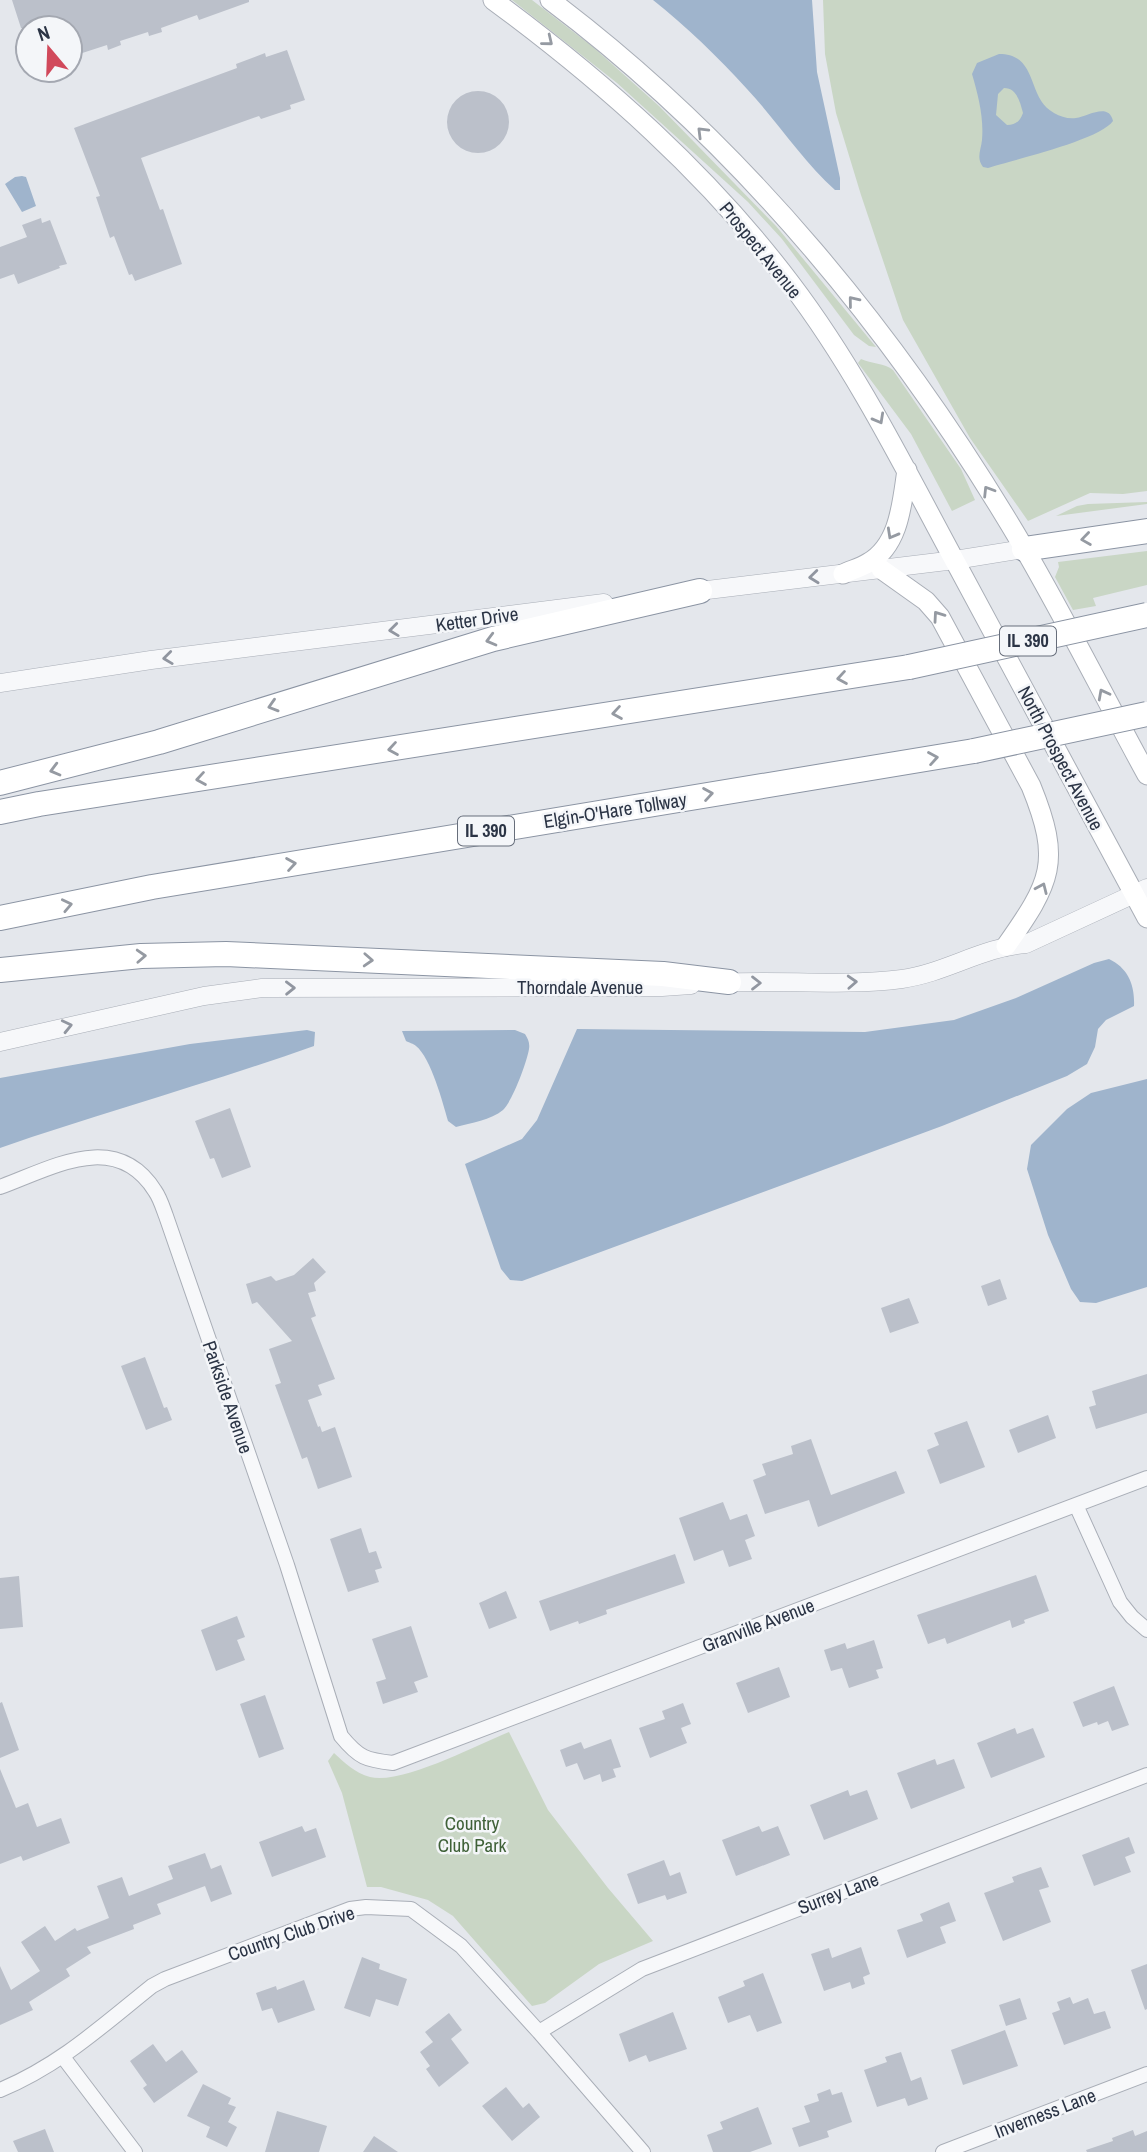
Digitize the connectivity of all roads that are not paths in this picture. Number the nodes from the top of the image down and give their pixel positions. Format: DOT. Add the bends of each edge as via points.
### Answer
graph roads {
  1 [pos="493,0"];
  2 [pos="550,0"];
  3 [pos="906,470"];
  4 [pos="1147,531"];
  5 [pos="1024,548"];
  6 [pos="954,560"];
  7 [pos="881,569"];
  8 [pos="843,574"];
  9 [pos="701,591"];
  10 [pos="1147,615"];
  11 [pos="0,683"];
  12 [pos="1147,714"];
  13 [pos="1147,775"];
  14 [pos="0,783"];
  15 [pos="0,812"];
  16 [pos="1141,892"];
  17 [pos="0,918"];
  18 [pos="1147,918"];
  19 [pos="1006,946"];
  20 [pos="0,970"];
  21 [pos="729,982"];
  22 [pos="0,1042"];
  23 [pos="0,1187"];
  24 [pos="1147,1478"];
  25 [pos="1076,1504"];
  26 [pos="1147,1630"];
  27 [pos="367,1760"];
  28 [pos="1147,1775"];
  29 [pos="539,2032"];
  30 [pos="63,2057"];
  31 [pos="1147,2074"];
  32 [pos="0,2090"];
  33 [pos="135,2152"];
  34 [pos="643,2152"];
  35 [pos="943,2152"];
  1 -- 3 [label="main road, Prospect Avenue, one-way" via="655,132 738,220 813,314"];
  5 -- 2 [label="main road, Prospect Avenue, one-way" via="922,390 799,236 685,115"];
  3 -- 6 [label="main road, Prospect Avenue"];
  3 -- 8 [label="main road, one-way" via="897,528 880,554"];
  4 -- 5 [label="highway, one-way"];
  5 -- 6 [label="street, Ketter Drive"];
  13 -- 5 [label="main road, one-way"];
  6 -- 7 [label="street, Ketter Drive"];
  6 -- 16 [label="main road, North Prospect Avenue"];
  7 -- 8 [label="street, Ketter Drive"];
  19 -- 7 [label="main road, one-way" via="1046,881 1049,858 1043,814 940,617 926,601"];
  8 -- 9 [label="street, Ketter Drive, one-way"];
  9 -- 11 [label="street, Ketter Drive, one-way"];
  9 -- 14 [label="highway, one-way" via="493,639 159,742"];
  10 -- 15 [label="highway, IL 390, one-way, bridge" via="909,667"];
  17 -- 12 [label="highway, Elgin-O'Hare Tollway / IL 390, one-way, bridge" via="152,887 974,751"];
  16 -- 18 [label="main road, North Prospect Avenue"];
  16 -- 19 [label="street, Thorndale Avenue" via="1026,944"];
  21 -- 19 [label="street, Thorndale Avenue, one-way" via="901,979 932,973"];
  20 -- 21 [label="highway, one-way" via="141,956 226,954 663,974"];
  22 -- 21 [label="street, Thorndale Avenue, one-way" via="204,996 262,988 662,987"];
  23 -- 27 [label="street, Parkside Avenue" via="97,1156 116,1158 136,1168 155,1191 287,1565 341,1736"];
  24 -- 25 [label="street, Granville Avenue"];
  25 -- 26 [label="street" via="1120,1602"];
  25 -- 27 [label="street, Granville Avenue" via="393,1763"];
  28 -- 29 [label="street, Surrey Lane" via="642,1969"];
  29 -- 30 [label="street, Country Club Drive" via="461,1946 411,1909 366,1907 350,1909 165,1979"];
  29 -- 34 [label="street, Country Club Drive"];
  30 -- 32 [label="street, Country Club Drive"];
  30 -- 33 [label="street"];
  31 -- 35 [label="street, Inverness Lane"];
}
